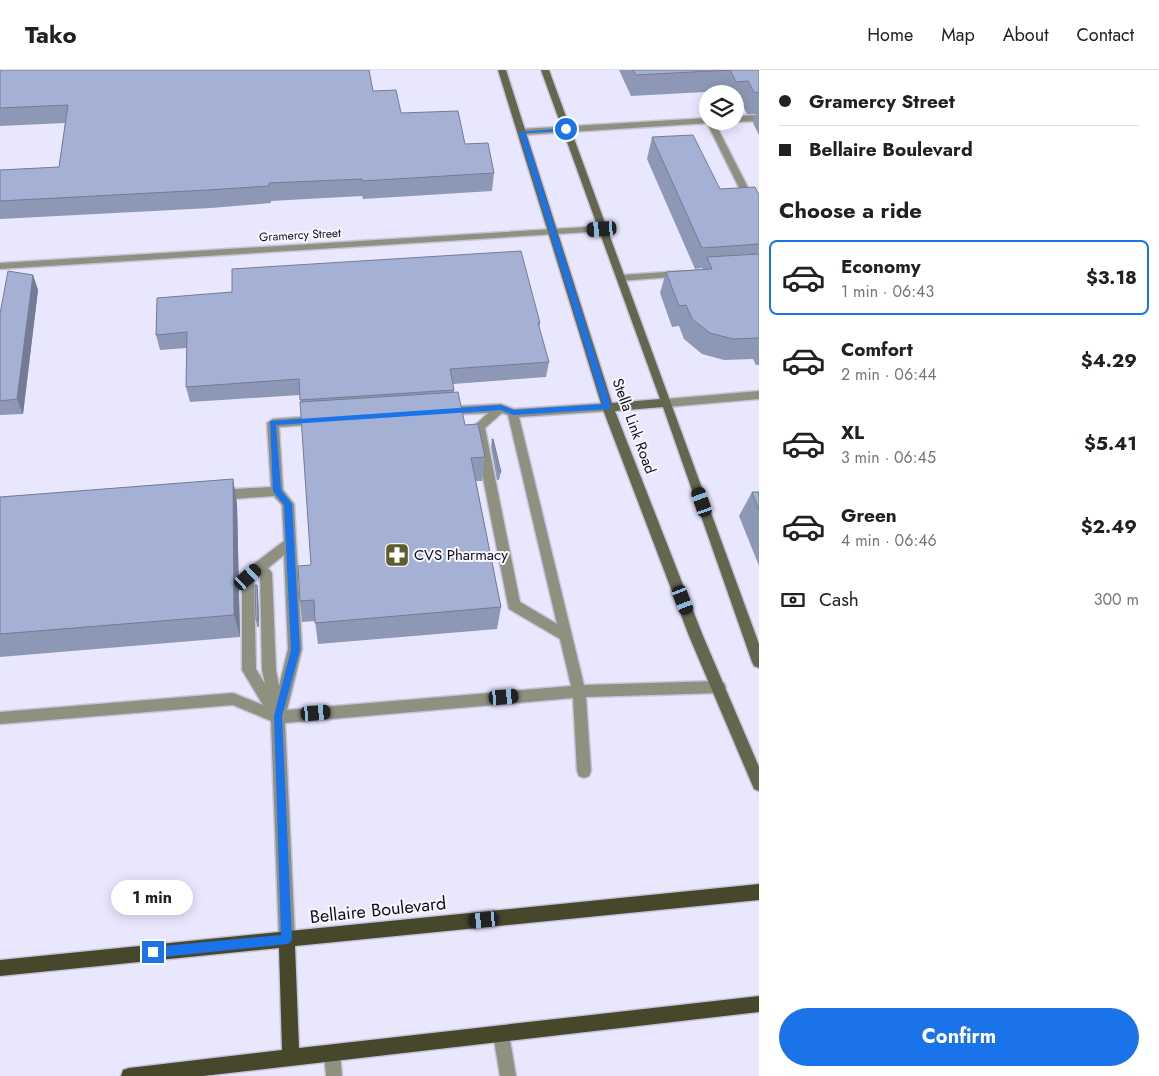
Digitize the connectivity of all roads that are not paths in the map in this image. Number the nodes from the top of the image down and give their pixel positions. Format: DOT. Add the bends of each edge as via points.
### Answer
graph roads {
  1 [pos="502,70"];
  2 [pos="545,70"];
  3 [pos="759,118"];
  4 [pos="744,119"];
  5 [pos="699,122"];
  6 [pos="566,129"];
  7 [pos="714,130"];
  8 [pos="522,132"];
  9 [pos="759,218"];
  10 [pos="602,229"];
  11 [pos="554,232"];
  12 [pos="0,266"];
  13 [pos="690,274"];
  14 [pos="621,278"];
  15 [pos="759,395"];
  16 [pos="667,403"];
  17 [pos="608,407"];
  18 [pos="507,410"];
  19 [pos="432,412"];
  20 [pos="332,419"];
  21 [pos="277,491"];
  22 [pos="208,496"];
  23 [pos="290,543"];
  24 [pos="259,567"];
  25 [pos="566,636"];
  26 [pos="759,662"];
  27 [pos="719,687"];
  28 [pos="579,691"];
  29 [pos="278,716"];
  30 [pos="0,718"];
  31 [pos="584,771"];
  32 [pos="759,784"];
  33 [pos="759,892"];
  34 [pos="287,939"];
  35 [pos="0,968"];
  36 [pos="759,1004"];
  37 [pos="501,1034"];
  38 [pos="332,1053"];
  39 [pos="291,1057"];
  40 [pos="212,1071"];
  41 [pos="129,1076"];
  42 [pos="334,1076"];
  43 [pos="508,1076"];
  1 -- 8 [label="main road, Stella Link Road"];
  2 -- 6 [label="main road"];
  3 -- 4 [label="street"];
  5 -- 6 [label="street"];
  6 -- 8 [label="street"];
  6 -- 10 [label="main road"];
  7 -- 9 [label="street"];
  8 -- 11 [label="main road, Stella Link Road"];
  10 -- 11 [label="street, Gramercy Street"];
  10 -- 14 [label="main road"];
  11 -- 12 [label="street, Gramercy Street"];
  11 -- 17 [label="main road, Stella Link Road"];
  13 -- 14 [label="street"];
  14 -- 16 [label="main road"];
  15 -- 16 [label="street"];
  16 -- 17 [label="main road"];
  16 -- 26 [label="main road"];
  17 -- 18 [label="street"];
  17 -- 27 [label="main road, Stella Link Road" via="696,636"];
  18 -- 19 [label="street"];
  18 -- 25 [label="street"];
  18 -- 25 [label="street" via="479,427 514,604"];
  20 -- 21 [label="street" via="273,423"];
  21 -- 22 [label="street"];
  21 -- 23 [label="street" via="288,504"];
  23 -- 24 [label="street"];
  23 -- 29 [label="street" via="295,650"];
  24 -- 29 [label="street" via="266,573 269,670"];
  24 -- 29 [label="street" via="248,577 249,670"];
  25 -- 28 [label="street"];
  27 -- 28 [label="street"];
  27 -- 32 [label="main road, Stella Link Road"];
  28 -- 29 [label="street"];
  28 -- 31 [label="street"];
  29 -- 30 [label="street" via="233,699"];
  29 -- 34 [label="street"];
  33 -- 34 [label="main road, Bellaire Boulevard"];
  34 -- 35 [label="main road, Bellaire Boulevard"];
  34 -- 39 [label="main road"];
  36 -- 37 [label="main road"];
  37 -- 38 [label="main road"];
  37 -- 43 [label="street"];
  38 -- 39 [label="main road"];
  38 -- 42 [label="street"];
  39 -- 40 [label="main road"];
  40 -- 41 [label="main road"];
}
